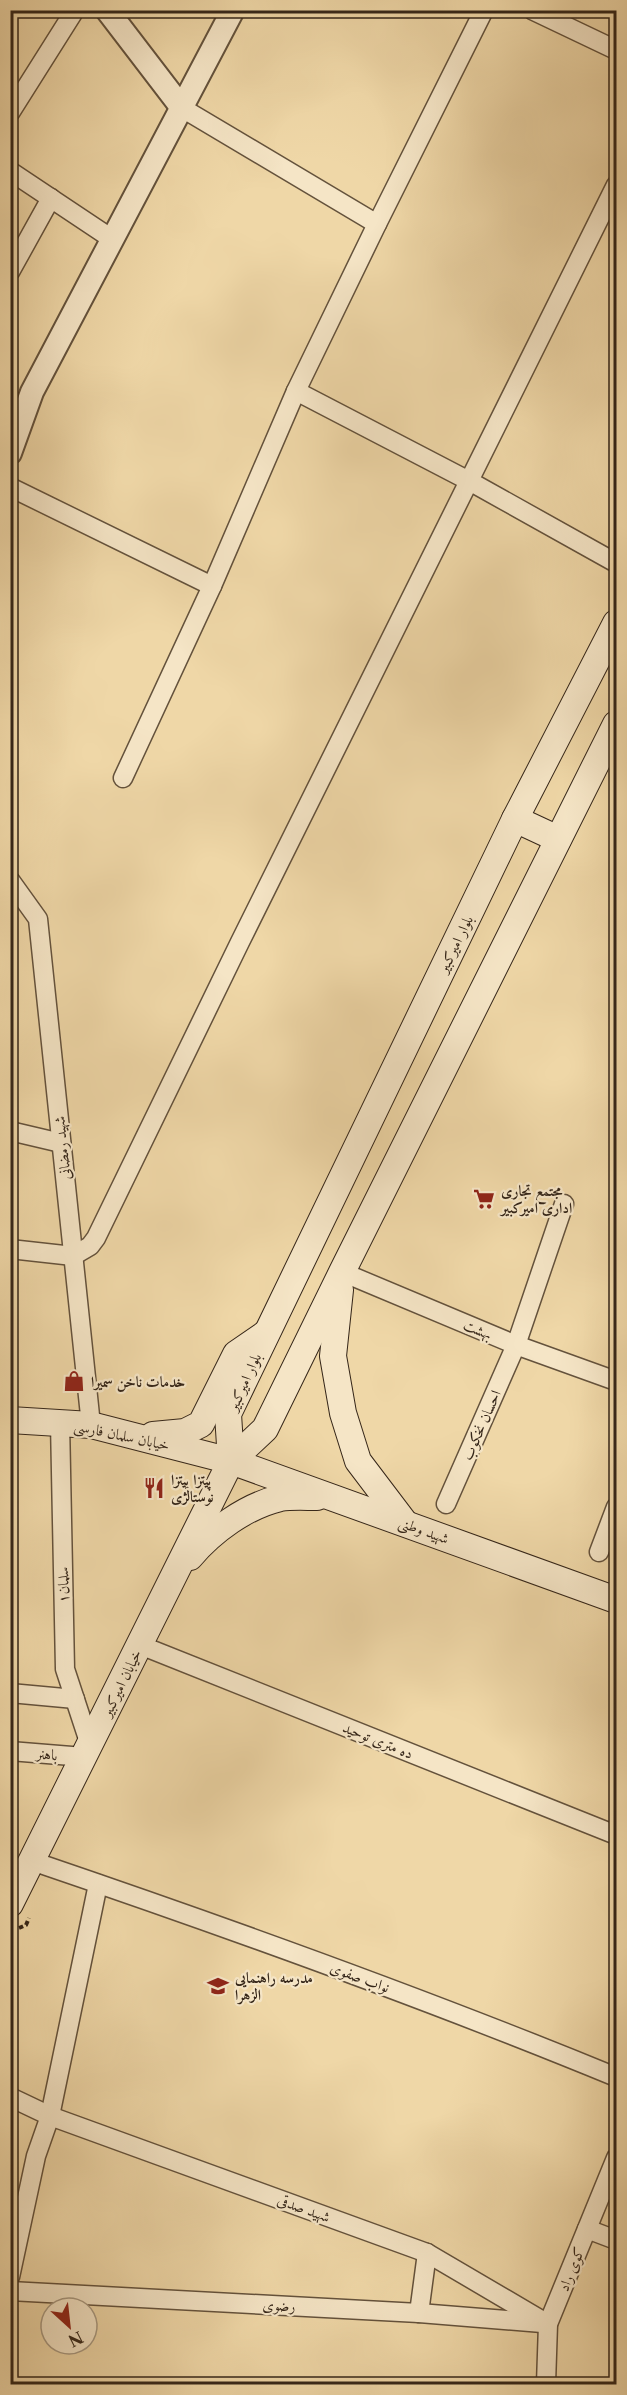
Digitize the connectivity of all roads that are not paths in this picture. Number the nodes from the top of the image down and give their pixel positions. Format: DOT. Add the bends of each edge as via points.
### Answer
graph roads {
  1 [pos="75,10"];
  2 [pos="233,10"];
  3 [pos="484,10"];
  4 [pos="532,10"];
  5 [pos="109,11"];
  6 [pos="616,50"];
  7 [pos="182,108"];
  8 [pos="10,113"];
  9 [pos="10,171"];
  10 [pos="616,185"];
  11 [pos="51,198"];
  12 [pos="377,224"];
  13 [pos="112,238"];
  14 [pos="10,272"];
  15 [pos="296,391"];
  16 [pos="10,453"];
  17 [pos="471,482"];
  18 [pos="10,487"];
  19 [pos="616,563"];
  20 [pos="212,586"];
  21 [pos="616,623"];
  22 [pos="616,724"];
  23 [pos="123,778"];
  24 [pos="515,819"];
  25 [pos="558,839"];
  26 [pos="10,880"];
  27 [pos="10,1131"];
  28 [pos="61,1143"];
  29 [pos="564,1204"];
  30 [pos="10,1249"];
  31 [pos="73,1256"];
  32 [pos="342,1272"];
  33 [pos="266,1334"];
  34 [pos="516,1345"];
  35 [pos="616,1381"];
  36 [pos="10,1420"];
  37 [pos="60,1422"];
  38 [pos="91,1425"];
  39 [pos="136,1436"];
  40 [pos="231,1461"];
  41 [pos="330,1496"];
  42 [pos="446,1504"];
  43 [pos="616,1508"];
  44 [pos="405,1523"];
  45 [pos="599,1552"];
  46 [pos="175,1576"];
  47 [pos="616,1600"];
  48 [pos="140,1645"];
  49 [pos="10,1693"];
  50 [pos="75,1699"];
  51 [pos="10,1751"];
  52 [pos="87,1751"];
  53 [pos="616,1835"];
  54 [pos="32,1861"];
  55 [pos="99,1884"];
  56 [pos="12,1897"];
  57 [pos="616,2077"];
  58 [pos="10,2097"];
  59 [pos="50,2116"];
  60 [pos="616,2158"];
  61 [pos="587,2229"];
  62 [pos="616,2240"];
  63 [pos="427,2253"];
  64 [pos="10,2277"];
  65 [pos="10,2290"];
  66 [pos="419,2313"];
  67 [pos="548,2324"];
  68 [pos="546,2385"];
  1 -- 8 [label="street"];
  2 -- 7 [label="street"];
  3 -- 12 [label="street"];
  4 -- 6 [label="street"];
  5 -- 7 [label="street"];
  7 -- 12 [label="street"];
  7 -- 13 [label="street"];
  9 -- 11 [label="street"];
  10 -- 17 [label="street"];
  11 -- 13 [label="street"];
  11 -- 14 [label="street"];
  12 -- 15 [label="street"];
  13 -- 16 [label="street" via="32,392"];
  15 -- 17 [label="street"];
  15 -- 20 [label="street"];
  17 -- 19 [label="street"];
  17 -- 31 [label="street" via="96,1238"];
  18 -- 20 [label="street"];
  20 -- 23 [label="street"];
  21 -- 24 [label="main road, بلوار امیرکبیر"];
  22 -- 25 [label="main road"];
  24 -- 25 [label="main road"];
  24 -- 33 [label="main road, بلوار امیرکبیر"];
  25 -- 32 [label="main road"];
  26 -- 28 [label="street, شهید رمضانی" via="38,919"];
  27 -- 28 [label="street"];
  28 -- 31 [label="street, شهید رمضانی"];
  29 -- 34 [label="street, احسان نخکوب"];
  30 -- 31 [label="street"];
  31 -- 38 [label="street, شهید رمضانی"];
  32 -- 34 [label="street, بهشت"];
  32 -- 40 [label="main road" via="265,1429"];
  32 -- 44 [label="main road" via="333,1356 342,1413 358,1461"];
  33 -- 39 [label="main road" via="236,1354 201,1424 185,1432"];
  33 -- 40 [label="main road, بلوار امیرکبیر" via="228,1414"];
  34 -- 35 [label="street, بهشت"];
  34 -- 42 [label="street, احسان نخکوب"];
  36 -- 37 [label="main road, خیابان سلمان فارسی"];
  37 -- 38 [label="main road, خیابان سلمان فارسی"];
  37 -- 50 [label="street, سلمان۱" via="65,1670"];
  38 -- 39 [label="main road, خیابان سلمان فارسی"];
  39 -- 40 [label="main road, خیابان سلمان فارسی"];
  40 -- 41 [label="main road, شهید وطنی"];
  40 -- 46 [label="main road, خیابان امیرکبیر"];
  41 -- 44 [label="main road, شهید وطنی"];
  41 -- 46 [label="main road" via="280,1498 243,1513 200,1546"];
  43 -- 45 [label="street"];
  44 -- 47 [label="main road, شهید وطنی"];
  46 -- 48 [label="main road, خیابان امیرکبیر"];
  48 -- 52 [label="main road, خیابان امیرکبیر"];
  48 -- 53 [label="street, ده متری توحید"];
  49 -- 50 [label="street"];
  50 -- 52 [label="street, سلمان۱"];
  51 -- 52 [label="street, باهنر"];
  52 -- 54 [label="main road, خیابان امیرکبیر"];
  54 -- 55 [label="street, نواب صفوی"];
  54 -- 56 [label="main road, خیابان امیرکبیر"];
  55 -- 57 [label="street, نواب صفوی" via="467,2016"];
  55 -- 59 [label="street"];
  58 -- 59 [label="street, شهید صدقی"];
  59 -- 63 [label="street, شهید صدقی"];
  59 -- 64 [label="street" via="36,2157"];
  60 -- 61 [label="street, کوی راد"];
  61 -- 62 [label="street"];
  61 -- 67 [label="street, کوی راد"];
  63 -- 66 [label="street"];
  63 -- 67 [label="street, شهید صدقی"];
  65 -- 66 [label="street, رضوی"];
  66 -- 67 [label="street, رضوی"];
  67 -- 68 [label="street, کوی راد"];
}
